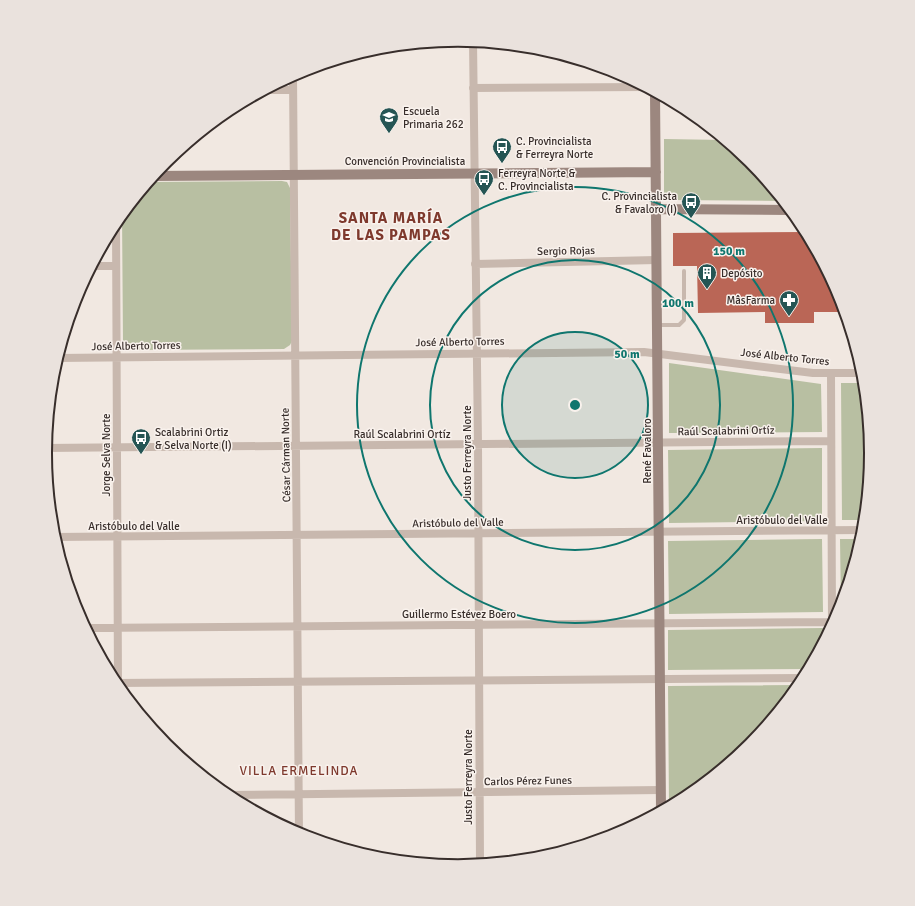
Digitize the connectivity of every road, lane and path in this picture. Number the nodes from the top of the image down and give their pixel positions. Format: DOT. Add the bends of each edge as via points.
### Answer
graph roads {
  1 [pos="472,48"];
  2 [pos="293,82"];
  3 [pos="633,87"];
  4 [pos="473,88"];
  5 [pos="276,90"];
  6 [pos="293,90"];
  7 [pos="655,98"];
  8 [pos="656,172"];
  9 [pos="474,173"];
  10 [pos="294,174"];
  11 [pos="161,176"];
  12 [pos="656,209"];
  13 [pos="783,210"];
  14 [pos="116,234"];
  15 [pos="657,260"];
  16 [pos="476,264"];
  17 [pos="97,266"];
  18 [pos="116,266"];
  19 [pos="684,271"];
  20 [pos="658,325"];
  21 [pos="477,353"];
  22 [pos="658,353"];
  23 [pos="296,355"];
  24 [pos="117,357"];
  25 [pos="63,358"];
  26 [pos="856,373"];
  27 [pos="831,374"];
  28 [pos="832,441"];
  29 [pos="659,442"];
  30 [pos="478,444"];
  31 [pos="297,445"];
  32 [pos="117,447"];
  33 [pos="52,448"];
  34 [pos="832,530"];
  35 [pos="856,530"];
  36 [pos="659,532"];
  37 [pos="478,534"];
  38 [pos="297,535"];
  39 [pos="60,537"];
  40 [pos="118,537"];
  41 [pos="833,608"];
  42 [pos="827,622"];
  43 [pos="660,623"];
  44 [pos="479,625"];
  45 [pos="298,626"];
  46 [pos="91,628"];
  47 [pos="118,628"];
  48 [pos="117,674"];
  49 [pos="796,678"];
  50 [pos="660,679"];
  51 [pos="479,680"];
  52 [pos="298,682"];
  53 [pos="124,684"];
  54 [pos="661,790"];
  55 [pos="480,792"];
  56 [pos="299,794"];
  57 [pos="238,795"];
  58 [pos="661,804"];
  59 [pos="300,827"];
  60 [pos="480,858"];
  1 -- 4 [label="street, Justo Ferreyra Norte"];
  2 -- 6 [label="street, César Cárman Norte"];
  3 -- 4 [label="street"];
  4 -- 9 [label="street, Justo Ferreyra Norte"];
  5 -- 6 [label="street"];
  6 -- 10 [label="street, César Cárman Norte"];
  7 -- 8 [label="street, René Favaloro"];
  8 -- 9 [label="street, Convención Provincialista"];
  8 -- 12 [label="street, René Favaloro"];
  9 -- 10 [label="street, Convención Provincialista"];
  9 -- 16 [label="street, Justo Ferreyra Norte"];
  10 -- 11 [label="street, Convención Provincialista"];
  10 -- 23 [label="street, César Cárman Norte"];
  12 -- 13 [label="street"];
  12 -- 15 [label="street, René Favaloro"];
  14 -- 18 [label="street, Jorge Selva Norte"];
  15 -- 16 [label="street, Sergio Rojas"];
  15 -- 20 [label="street, René Favaloro"];
  16 -- 21 [label="street, Justo Ferreyra Norte"];
  17 -- 18 [label="street"];
  18 -- 24 [label="street, Jorge Selva Norte"];
  19 -- 20 [label="lane" via="684,320 679,325"];
  20 -- 22 [label="street, René Favaloro"];
  21 -- 22 [label="street, José Alberto Torres"];
  21 -- 23 [label="street, José Alberto Torres"];
  21 -- 30 [label="street, Justo Ferreyra Norte"];
  22 -- 27 [label="street, José Alberto Torres"];
  22 -- 29 [label="street, René Favaloro"];
  23 -- 24 [label="street, José Alberto Torres"];
  23 -- 31 [label="street, César Cárman Norte"];
  24 -- 25 [label="street, José Alberto Torres"];
  24 -- 32 [label="street, Jorge Selva Norte"];
  26 -- 27 [label="street, José Alberto Torres"];
  27 -- 28 [label="street"];
  28 -- 29 [label="street, Raúl Scalabrini Ortíz"];
  28 -- 34 [label="street"];
  29 -- 30 [label="street, Raúl Scalabrini Ortíz"];
  29 -- 36 [label="street, René Favaloro"];
  30 -- 31 [label="street, Raúl Scalabrini Ortíz"];
  30 -- 37 [label="street, Justo Ferreyra Norte"];
  31 -- 32 [label="street, Raúl Scalabrini Ortíz"];
  31 -- 38 [label="street, César Cárman Norte"];
  32 -- 33 [label="street, Raúl Scalabrini Ortíz"];
  32 -- 40 [label="street, Jorge Selva Norte"];
  34 -- 35 [label="street, Aristóbulo del Valle"];
  34 -- 36 [label="street, Aristóbulo del Valle"];
  34 -- 41 [label="street"];
  36 -- 37 [label="street, Aristóbulo del Valle"];
  36 -- 43 [label="street, René Favaloro"];
  37 -- 38 [label="street, Aristóbulo del Valle"];
  37 -- 44 [label="street, Justo Ferreyra Norte"];
  38 -- 40 [label="street, Aristóbulo del Valle"];
  38 -- 45 [label="street, César Cárman Norte"];
  39 -- 40 [label="street, Aristóbulo del Valle"];
  40 -- 47 [label="street, Jorge Selva Norte"];
  42 -- 43 [label="street, Guillermo Estévez Boero"];
  43 -- 44 [label="street, Guillermo Estévez Boero"];
  43 -- 50 [label="street, René Favaloro"];
  44 -- 45 [label="street, Guillermo Estévez Boero"];
  44 -- 51 [label="street, Justo Ferreyra Norte"];
  45 -- 47 [label="street, Guillermo Estévez Boero"];
  45 -- 52 [label="street, César Cárman Norte"];
  46 -- 47 [label="street, Guillermo Estévez Boero"];
  47 -- 48 [label="street, Jorge Selva Norte"];
  49 -- 50 [label="street"];
  50 -- 51 [label="street"];
  50 -- 54 [label="street, René Favaloro"];
  51 -- 52 [label="street"];
  51 -- 55 [label="street, Justo Ferreyra Norte"];
  52 -- 53 [label="street"];
  52 -- 56 [label="street, César Cárman Norte"];
  54 -- 55 [label="street, Carlos Pérez Funes"];
  54 -- 58 [label="street, René Favaloro"];
  55 -- 56 [label="street, Carlos Pérez Funes"];
  55 -- 60 [label="street, Justo Ferreyra Norte"];
  56 -- 57 [label="street, Carlos Pérez Funes"];
  56 -- 59 [label="street, César Cárman Norte"];
}
